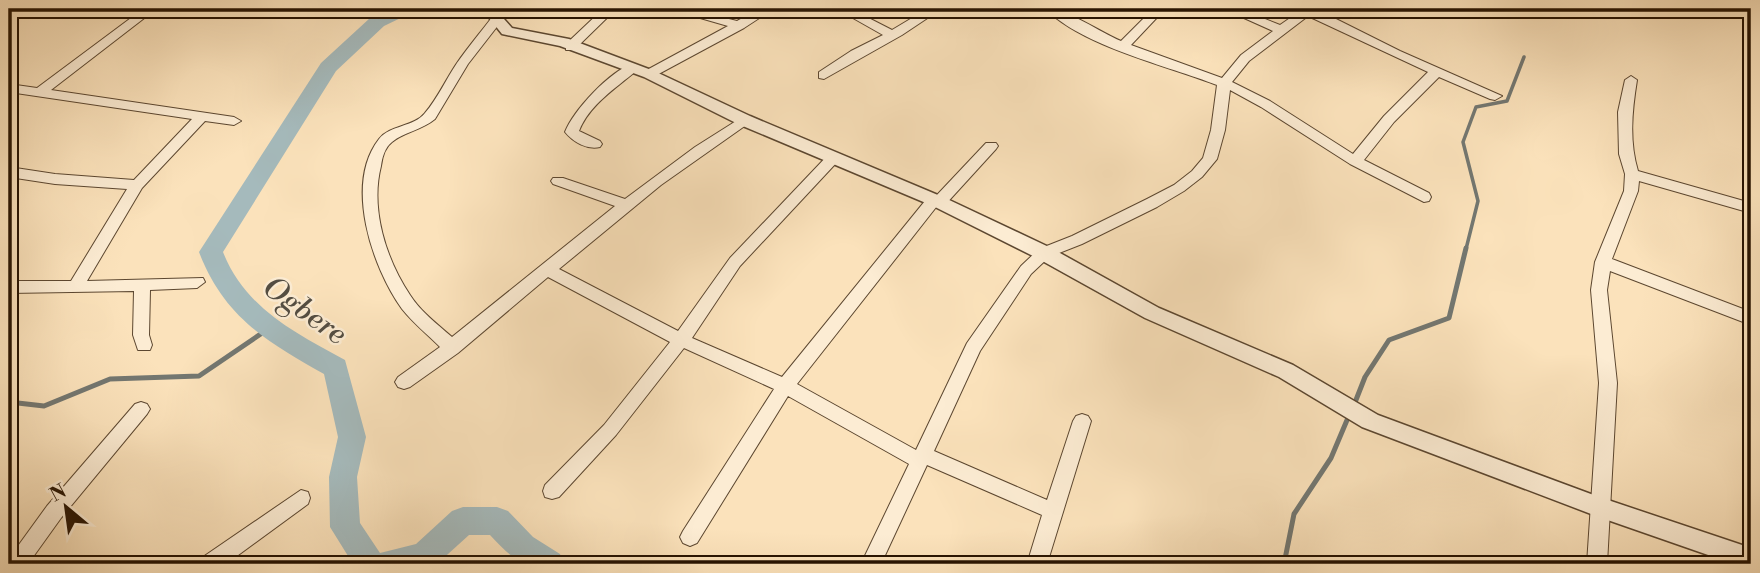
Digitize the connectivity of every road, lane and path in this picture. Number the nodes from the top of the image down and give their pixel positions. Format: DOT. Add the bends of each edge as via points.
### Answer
graph roads {
  1 [pos="150,9"];
  2 [pos="610,9"];
  3 [pos="675,9"];
  4 [pos="767,9"];
  5 [pos="843,9"];
  6 [pos="935,9"];
  7 [pos="1052,9"];
  8 [pos="1159,9"];
  9 [pos="1230,9"];
  10 [pos="1309,10"];
  11 [pos="499,14"];
  12 [pos="740,25"];
  13 [pos="1281,30"];
  14 [pos="892,35"];
  15 [pos="1123,46"];
  16 [pos="570,47"];
  17 [pos="641,71"];
  18 [pos="1437,71"];
  19 [pos="824,75"];
  20 [pos="1631,80"];
  21 [pos="1224,83"];
  22 [pos="11,91"];
  23 [pos="41,91"];
  24 [pos="1495,96"];
  25 [pos="201,117"];
  26 [pos="744,120"];
  27 [pos="234,121"];
  28 [pos="595,144"];
  29 [pos="991,146"];
  30 [pos="834,158"];
  31 [pos="1355,161"];
  32 [pos="9,172"];
  33 [pos="1632,174"];
  34 [pos="558,181"];
  35 [pos="137,185"];
  36 [pos="1424,197"];
  37 [pos="936,201"];
  38 [pos="628,205"];
  39 [pos="1751,208"];
  40 [pos="1044,253"];
  41 [pos="1603,262"];
  42 [pos="548,270"];
  43 [pos="197,282"];
  44 [pos="142,284"];
  45 [pos="9,286"];
  46 [pos="75,287"];
  47 [pos="1751,319"];
  48 [pos="681,340"];
  49 [pos="144,345"];
  50 [pos="452,348"];
  51 [pos="404,382"];
  52 [pos="785,386"];
  53 [pos="141,409"];
  54 [pos="1082,421"];
  55 [pos="922,458"];
  56 [pos="552,491"];
  57 [pos="301,498"];
  58 [pos="1599,507"];
  59 [pos="1053,511"];
  60 [pos="691,537"];
  61 [pos="1728,558"];
  62 [pos="1751,559"];
  63 [pos="16,564"];
  64 [pos="210,564"];
  65 [pos="871,564"];
  66 [pos="1037,564"];
  67 [pos="1597,564"];
  1 -- 23 [label="street"];
  2 -- 16 [label="street"];
  3 -- 12 [label="street"];
  4 -- 12 [label="street"];
  5 -- 14 [label="street"];
  6 -- 14 [label="street"];
  7 -- 15 [label="street" via="1082,30"];
  8 -- 15 [label="street"];
  9 -- 13 [label="street"];
  10 -- 13 [label="street"];
  10 -- 18 [label="street"];
  11 -- 16 [label="street" via="500,25 507,30"];
  11 -- 50 [label="street" via="430,116 386,139 372,170 371,214 378,246 407,304"];
  12 -- 17 [label="street"];
  13 -- 21 [label="street" via="1245,58"];
  14 -- 19 [label="street"];
  15 -- 21 [label="street"];
  16 -- 17 [label="street"];
  17 -- 26 [label="street"];
  17 -- 28 [label="street" via="592,104 573,126 578,138"];
  18 -- 24 [label="street"];
  18 -- 31 [label="street"];
  20 -- 33 [label="street" via="1625,112 1626,154"];
  21 -- 31 [label="street"];
  21 -- 40 [label="street" via="1210,159 1197,174 1152,203"];
  22 -- 23 [label="street"];
  23 -- 25 [label="street"];
  25 -- 27 [label="street"];
  25 -- 35 [label="street"];
  26 -- 30 [label="street"];
  26 -- 38 [label="street" via="691,154"];
  29 -- 37 [label="street"];
  30 -- 37 [label="street"];
  30 -- 48 [label="street" via="735,261"];
  31 -- 36 [label="street"];
  32 -- 35 [label="street"];
  33 -- 39 [label="street"];
  33 -- 41 [label="street" via="1631,191"];
  34 -- 38 [label="street"];
  35 -- 46 [label="street"];
  37 -- 40 [label="street"];
  37 -- 52 [label="street"];
  38 -- 42 [label="street"];
  40 -- 55 [label="street" via="1026,271 973,348"];
  40 -- 58 [label="street" via="1152,313 1286,371 1370,421"];
  41 -- 47 [label="street"];
  41 -- 58 [label="street" via="1600,290 1608,383"];
  42 -- 48 [label="street"];
  42 -- 50 [label="street"];
  43 -- 44 [label="street"];
  44 -- 46 [label="street"];
  44 -- 49 [label="street"];
  45 -- 46 [label="street"];
  48 -- 52 [label="street"];
  48 -- 56 [label="street" via="610,430"];
  50 -- 51 [label="street"];
  52 -- 55 [label="street"];
  52 -- 60 [label="street"];
  53 -- 63 [label="street"];
  54 -- 59 [label="street"];
  55 -- 59 [label="street"];
  55 -- 65 [label="street"];
  57 -- 64 [label="street"];
  58 -- 61 [label="street"];
  58 -- 67 [label="street"];
  59 -- 66 [label="street"];
  61 -- 62 [label="street"];
}
